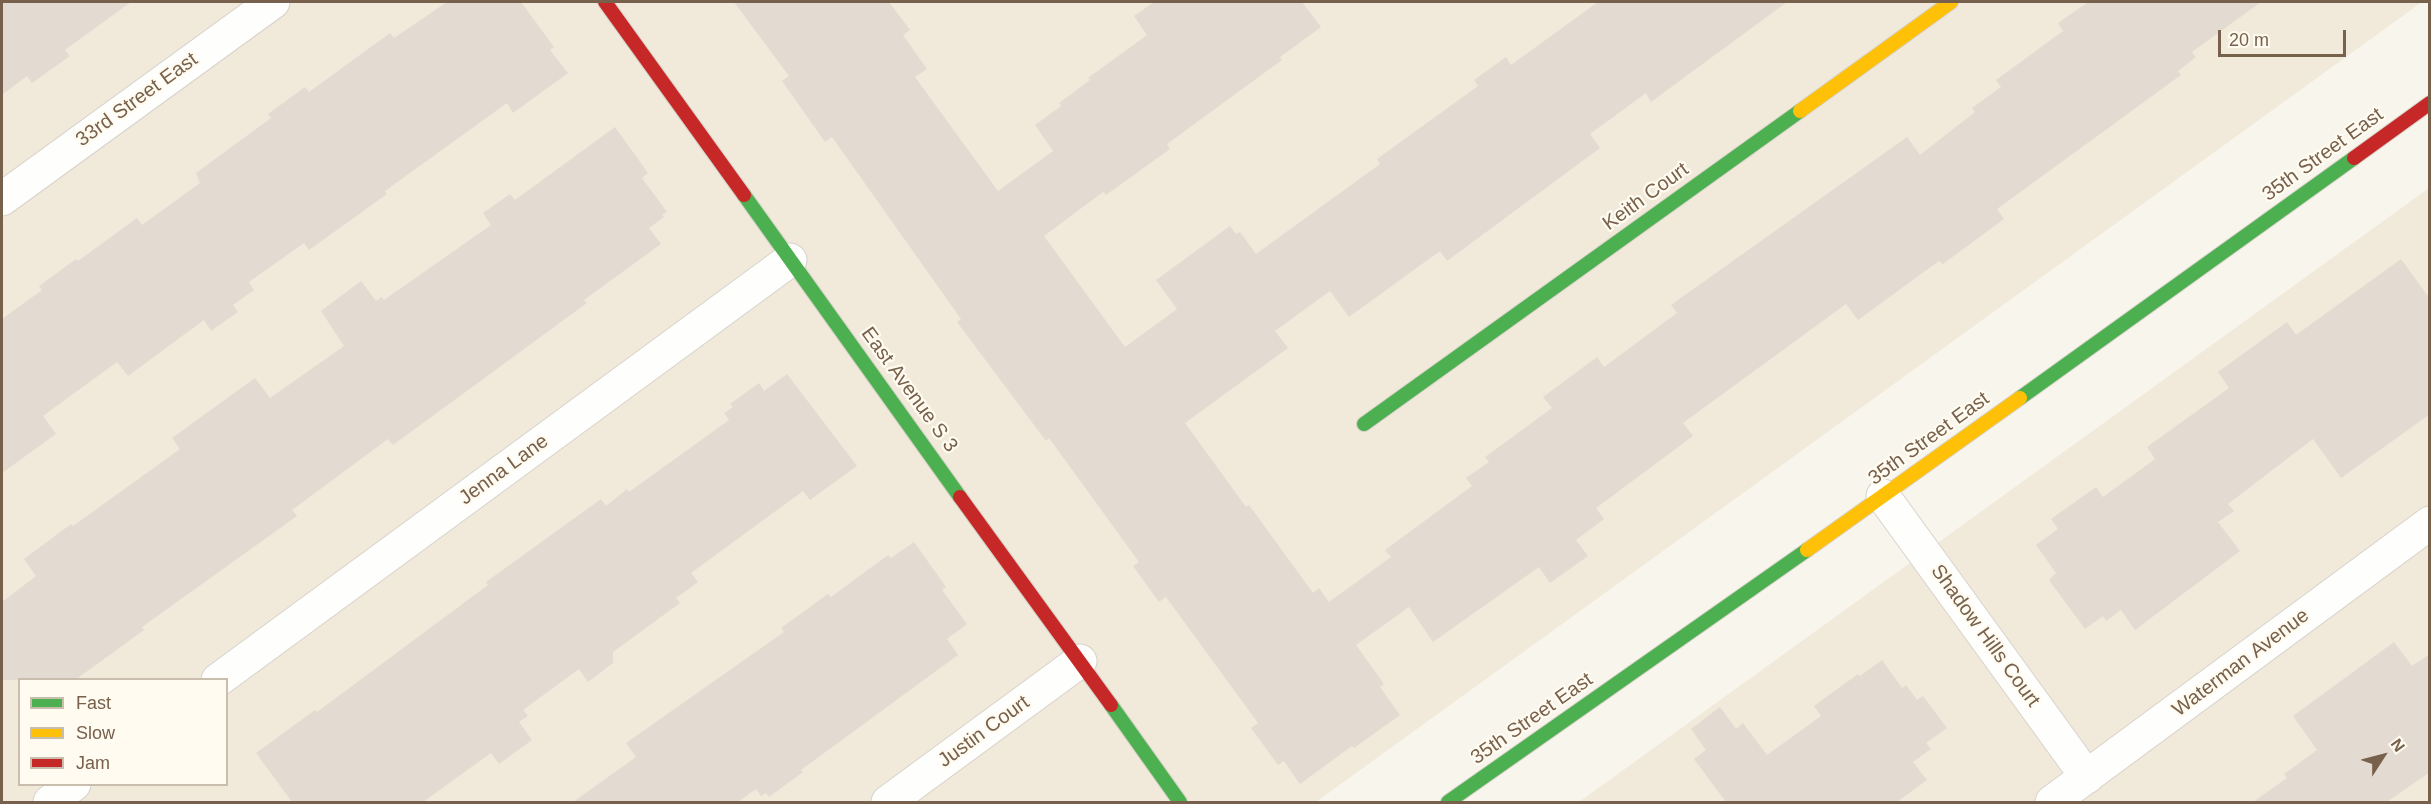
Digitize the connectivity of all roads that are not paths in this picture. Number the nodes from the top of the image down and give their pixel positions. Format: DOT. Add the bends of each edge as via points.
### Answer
graph roads {
  1 [pos="273,2"];
  2 [pos="605,2"];
  3 [pos="1951,2"];
  4 [pos="2430,103"];
  5 [pos="2,200"];
  6 [pos="790,260"];
  7 [pos="1364,424"];
  8 [pos="1883,496"];
  9 [pos="2430,523"];
  10 [pos="1080,661"];
  11 [pos="221,678"];
  12 [pos="2087,777"];
  13 [pos="71,786"];
  14 [pos="50,802"];
  15 [pos="888,802"];
  16 [pos="1180,802"];
  17 [pos="1448,802"];
  18 [pos="2052,802"];
  1 -- 5 [label="street, 33rd Street East"];
  2 -- 6 [label="street, East Avenue S 3"];
  3 -- 7 [label="street, Keith Court"];
  4 -- 8 [label="street, 35th Street East"];
  6 -- 10 [label="street, East Avenue S 3"];
  6 -- 11 [label="street, Jenna Lane"];
  8 -- 12 [label="street, Shadow Hills Court"];
  8 -- 17 [label="street, 35th Street East"];
  9 -- 12 [label="street, Waterman Avenue"];
  10 -- 15 [label="street, Justin Court"];
  10 -- 16 [label="street, East Avenue S 3"];
  12 -- 18 [label="street, Waterman Avenue"];
  13 -- 14 [label="street"];
}
